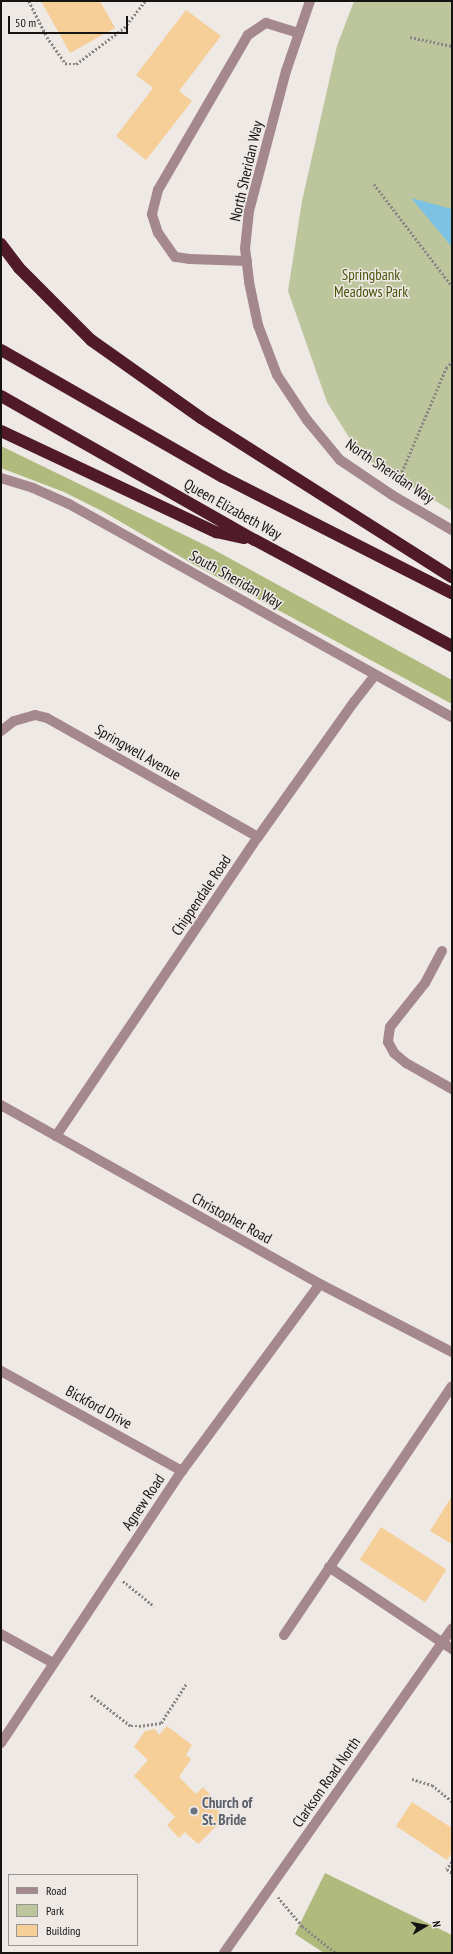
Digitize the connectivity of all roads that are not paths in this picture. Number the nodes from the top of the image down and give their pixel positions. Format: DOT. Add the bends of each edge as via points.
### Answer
graph roads {
  1 [pos="310,1"];
  2 [pos="299,33"];
  3 [pos="1,244"];
  4 [pos="247,261"];
  5 [pos="1,350"];
  6 [pos="1,396"];
  7 [pos="1,431"];
  8 [pos="1,478"];
  9 [pos="452,530"];
  10 [pos="255,540"];
  11 [pos="452,577"];
  12 [pos="452,593"];
  13 [pos="452,646"];
  14 [pos="376,675"];
  15 [pos="452,717"];
  16 [pos="1,731"];
  17 [pos="258,837"];
  18 [pos="442,950"];
  19 [pos="452,1089"];
  20 [pos="1,1105"];
  21 [pos="56,1136"];
  22 [pos="320,1284"];
  23 [pos="452,1352"];
  24 [pos="1,1371"];
  25 [pos="452,1386"];
  26 [pos="182,1471"];
  27 [pos="330,1567"];
  28 [pos="452,1628"];
  29 [pos="1,1634"];
  30 [pos="284,1635"];
  31 [pos="442,1642"];
  32 [pos="452,1649"];
  33 [pos="53,1663"];
  34 [pos="1,1743"];
  35 [pos="224,1953"];
  1 -- 2 [label="street, North Sheridan Way"];
  2 -- 4 [label="street, North Sheridan Way" via="286,71 248,211 245,248"];
  2 -- 4 [label="street" via="266,23 248,35 158,190 152,214 158,233 175,256"];
  3 -- 11 [label="highway" via="19,268 91,340 201,418"];
  4 -- 9 [label="street, North Sheridan Way" via="258,325 277,375 307,420 340,460 392,495"];
  5 -- 12 [label="highway, Queen Elizabeth Way" via="223,477"];
  6 -- 10 [label="highway, Queen Elizabeth Way"];
  7 -- 10 [label="highway" via="216,532"];
  8 -- 14 [label="street, South Sheridan Way" via="33,488 76,508"];
  10 -- 13 [label="highway, Queen Elizabeth Way"];
  14 -- 15 [label="street, South Sheridan Way"];
  14 -- 17 [label="street, Chippendale Road"];
  16 -- 17 [label="street, Springwell Avenue" via="14,721 35,715 47,718"];
  17 -- 21 [label="street, Chippendale Road"];
  18 -- 19 [label="street" via="425,983 390,1027 388,1042 394,1053 406,1064"];
  20 -- 21 [label="street, Christopher Road"];
  21 -- 22 [label="street, Christopher Road"];
  22 -- 23 [label="street, Christopher Road"];
  22 -- 26 [label="street, Agnew Road"];
  24 -- 26 [label="street, Bickford Drive"];
  25 -- 27 [label="street"];
  26 -- 33 [label="street, Agnew Road"];
  27 -- 30 [label="street"];
  27 -- 31 [label="street"];
  28 -- 31 [label="street, Clarkson Road North"];
  29 -- 33 [label="street"];
  31 -- 32 [label="street"];
  31 -- 35 [label="street, Clarkson Road North"];
  33 -- 34 [label="street, Agnew Road"];
}
